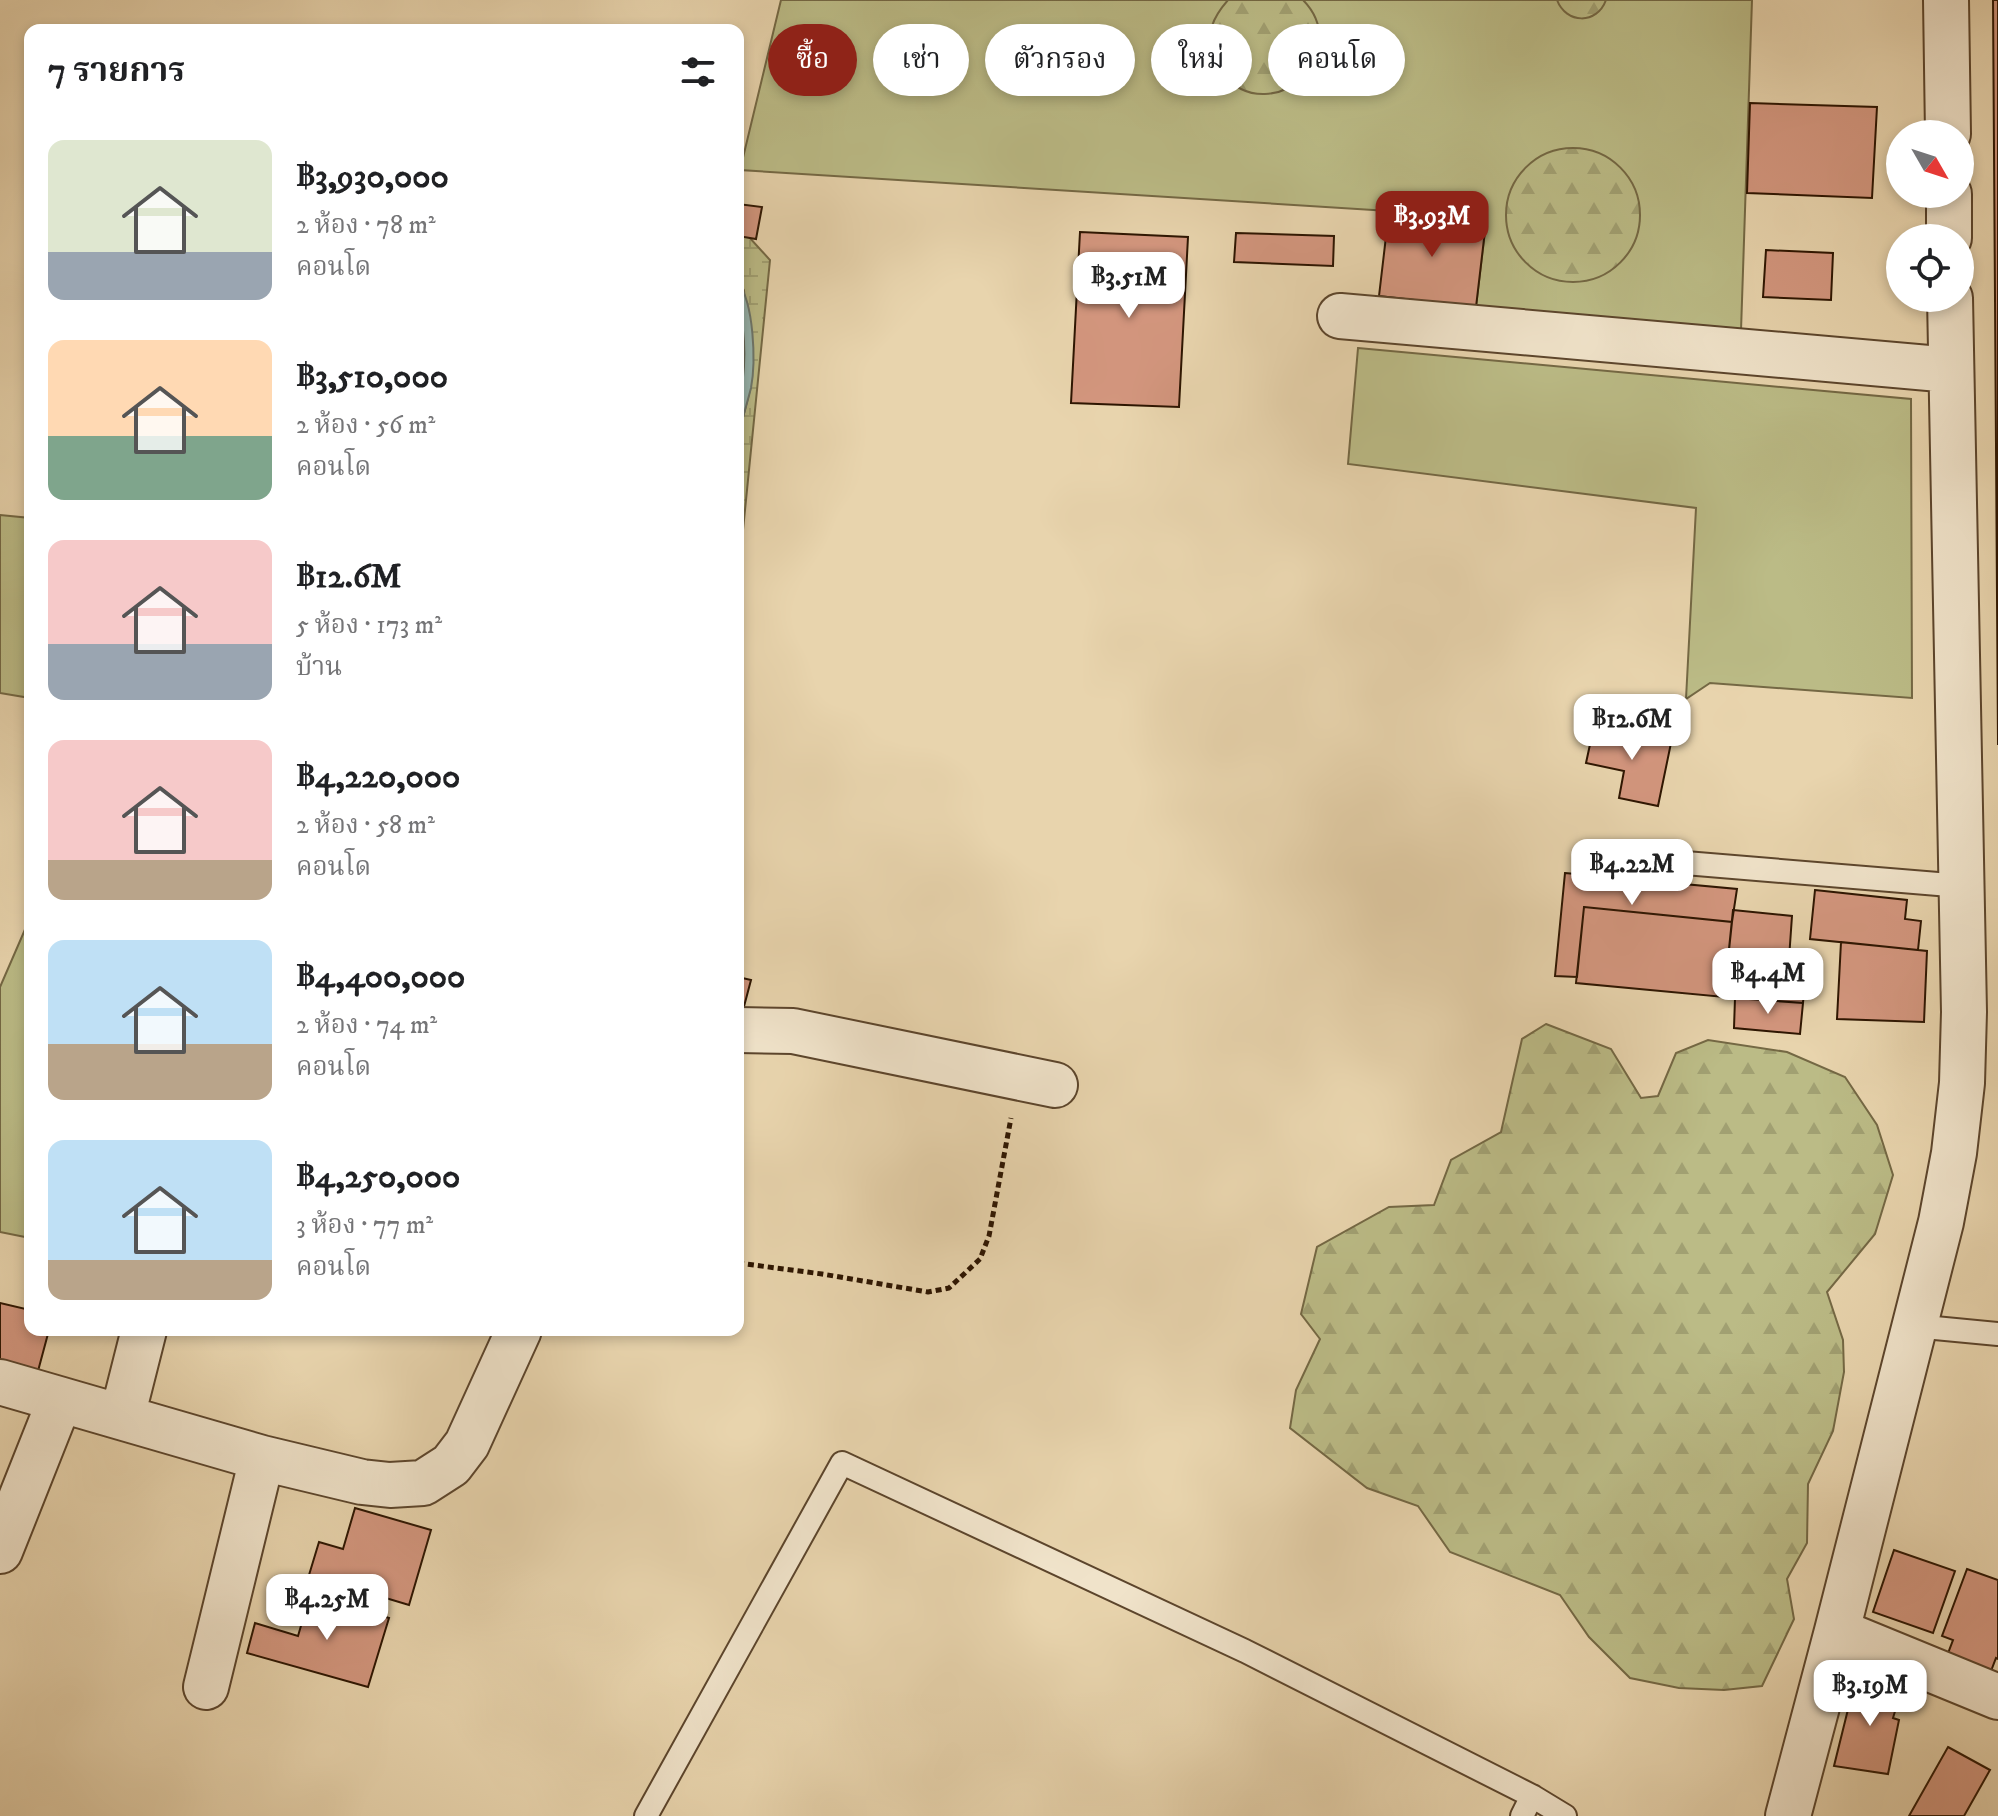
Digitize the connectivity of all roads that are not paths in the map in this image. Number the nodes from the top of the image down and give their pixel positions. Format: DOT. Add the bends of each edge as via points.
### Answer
graph roads {
  1 [pos="1946,0"];
  2 [pos="1948,120"];
  3 [pos="1950,312"];
  4 [pos="1340,316"];
  5 [pos="1951,370"];
  6 [pos="1625,858"];
  7 [pos="1962,886"];
  8 [pos="744,1030"];
  9 [pos="1036,1081"];
  10 [pos="1914,1326"];
  11 [pos="1998,1334"];
  12 [pos="142,1336"];
  13 [pos="516,1336"];
  14 [pos="0,1382"];
  15 [pos="60,1400"];
  16 [pos="122,1417"];
  17 [pos="262,1458"];
  18 [pos="0,1551"];
  19 [pos="1837,1631"];
  20 [pos="206,1687"];
  21 [pos="1998,1697"];
  22 [pos="1527,1806"];
  23 [pos="646,1816"];
  24 [pos="1565,1816"];
  25 [pos="1788,1816"];
  1 -- 2 [label="street"];
  3 -- 5 [label="street"];
  4 -- 5 [label="street"];
  5 -- 7 [label="street"];
  6 -- 7 [label="lane"];
  7 -- 10 [label="street" via="1962,1083 1941,1222"];
  8 -- 9 [label="street" via="793,1031"];
  10 -- 11 [label="lane"];
  10 -- 19 [label="street"];
  12 -- 16 [label="street"];
  13 -- 17 [label="street" via="467,1444 451,1465 423,1483 362,1482"];
  14 -- 15 [label="street"];
  15 -- 16 [label="street"];
  15 -- 18 [label="street"];
  16 -- 17 [label="street"];
  17 -- 20 [label="street"];
  19 -- 21 [label="street"];
  19 -- 25 [label="street"];
  22 -- 23 [label="lane" via="1245,1651 842,1463"];
  22 -- 24 [label="lane"];
}
